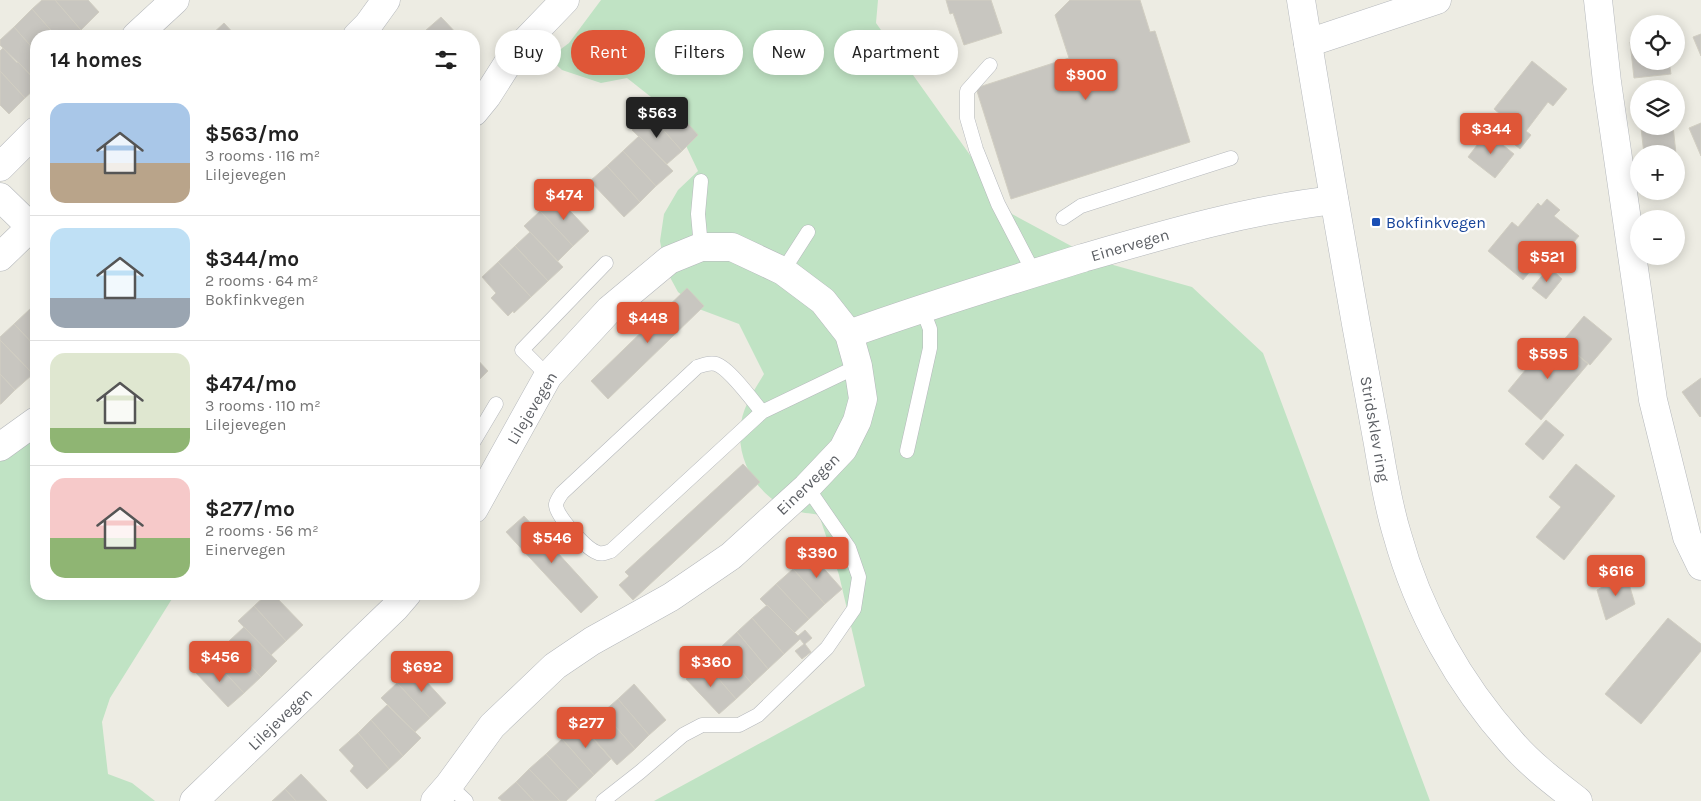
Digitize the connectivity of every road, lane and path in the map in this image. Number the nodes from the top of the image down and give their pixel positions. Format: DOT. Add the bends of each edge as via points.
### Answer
graph roads {
  1 [pos="386,0"];
  2 [pos="564,0"];
  3 [pos="1301,0"];
  4 [pos="1437,0"];
  5 [pos="1598,0"];
  6 [pos="168,2"];
  7 [pos="142,30"];
  8 [pos="363,30"];
  9 [pos="1308,43"];
  10 [pos="990,65"];
  11 [pos="480,105"];
  12 [pos="30,136"];
  13 [pos="1231,158"];
  14 [pos="0,167"];
  15 [pos="701,181"];
  16 [pos="0,197"];
  17 [pos="1334,200"];
  18 [pos="1064,218"];
  19 [pos="30,225"];
  20 [pos="30,232"];
  21 [pos="808,232"];
  22 [pos="701,247"];
  23 [pos="0,257"];
  24 [pos="606,263"];
  25 [pos="783,271"];
  26 [pos="1034,273"];
  27 [pos="922,308"];
  28 [pos="849,334"];
  29 [pos="858,366"];
  30 [pos="548,376"];
  31 [pos="496,404"];
  32 [pos="762,412"];
  33 [pos="30,425"];
  34 [pos="480,431"];
  35 [pos="0,447"];
  36 [pos="907,451"];
  37 [pos="807,487"];
  38 [pos="480,498"];
  39 [pos="1701,566"];
  40 [pos="402,600"];
  41 [pos="450,796"];
  42 [pos="194,801"];
  43 [pos="603,801"];
  44 [pos="1578,801"];
  1 -- 8 [label="street"];
  2 -- 11 [label="street" via="515,52"];
  3 -- 9 [label="street, Stridsklev ring"];
  4 -- 9 [label="street"];
  5 -- 39 [label="street" via="1653,400 1687,537"];
  6 -- 7 [label="street"];
  9 -- 17 [label="street, Stridsklev ring"];
  10 -- 26 [label="lane" via="967,91 968,118 976,149 998,204"];
  12 -- 14 [label="street"];
  13 -- 18 [label="lane" via="1081,206"];
  15 -- 22 [label="lane" via="698,214"];
  16 -- 19 [label="street"];
  17 -- 26 [label="street, Einervegen" via="1292,205 1173,232"];
  17 -- 44 [label="street, Stridsklev ring" via="1385,482 1411,575 1453,664 1480,704 1512,744"];
  20 -- 23 [label="street"];
  21 -- 25 [label="lane"];
  22 -- 25 [label="street, Lilejevegen" via="732,247"];
  22 -- 30 [label="street, Lilejevegen" via="669,260 609,310"];
  24 -- 30 [label="lane" via="522,350"];
  25 -- 28 [label="street, Lilejevegen" via="823,300"];
  26 -- 27 [label="street, Einervegen"];
  27 -- 28 [label="street, Einervegen"];
  27 -- 36 [label="lane" via="930,329 930,348"];
  28 -- 29 [label="street, Einervegen"];
  29 -- 32 [label="lane"];
  29 -- 37 [label="street, Einervegen" via="863,399 857,421 843,449"];
  30 -- 38 [label="street, Lilejevegen"];
  31 -- 34 [label="lane"];
  32 -- 32 [label="lane" via="726,370 716,364 697,367 562,493 556,503 561,518 597,553 611,551"];
  33 -- 35 [label="street"];
  37 -- 41 [label="street, Einervegen" via="731,556 672,597 592,641 555,666 492,726"];
  37 -- 43 [label="lane" via="849,548 859,577 854,609 827,648 758,715 739,726 702,725 683,735"];
  40 -- 42 [label="street, Lilejevegen"];
}
